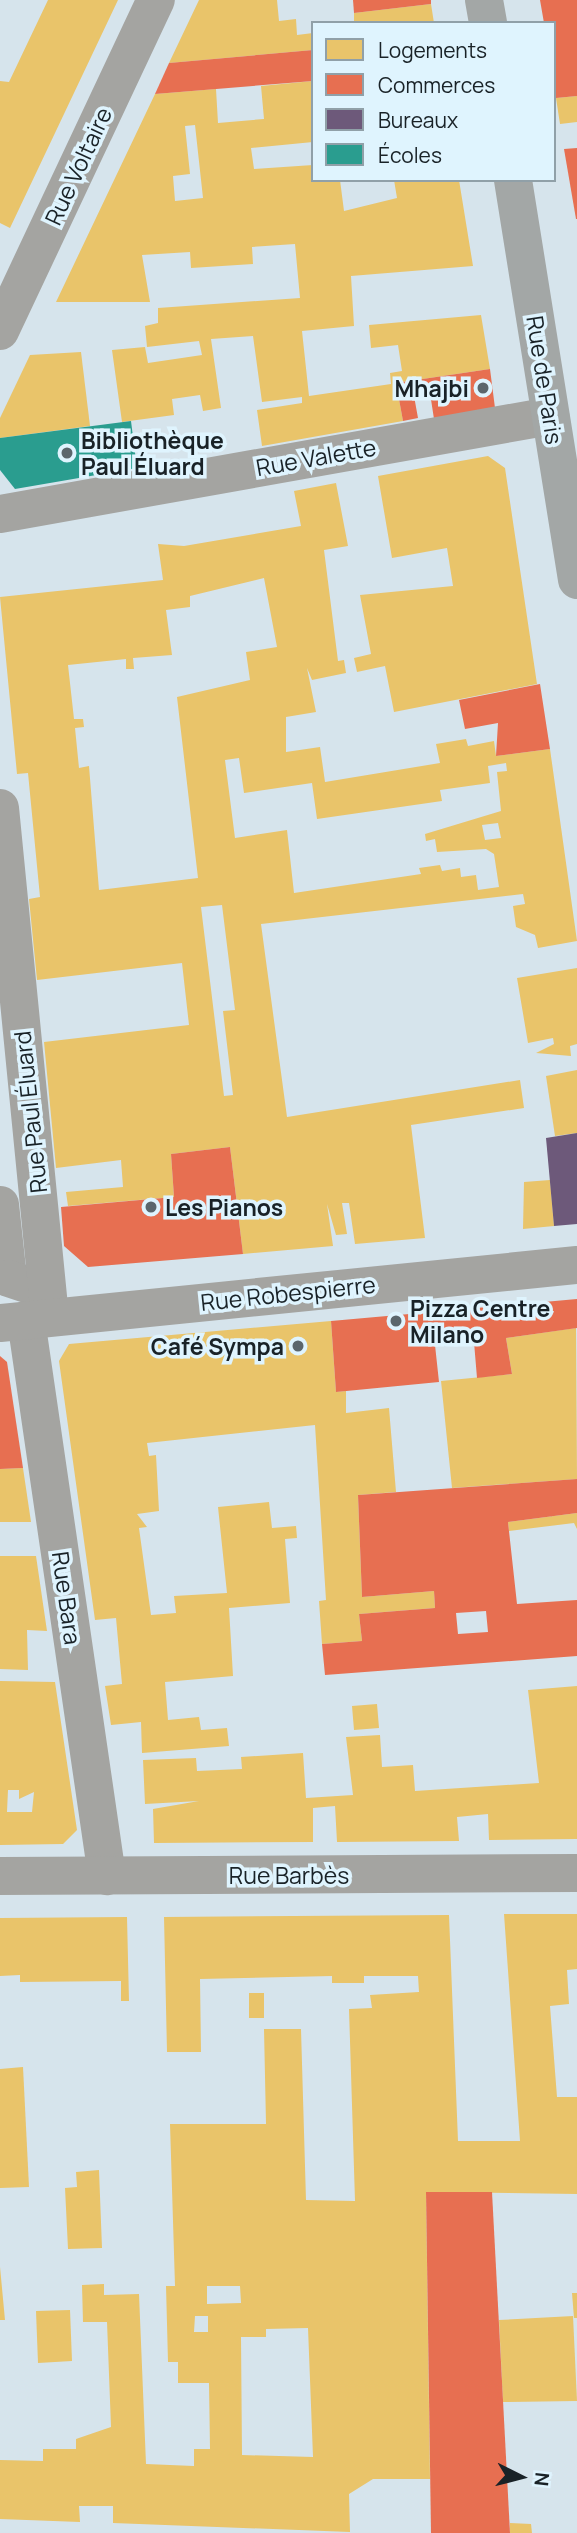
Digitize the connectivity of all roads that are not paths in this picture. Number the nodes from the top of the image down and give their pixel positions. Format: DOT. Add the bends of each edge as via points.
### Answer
graph roads {
  1 [pos="156,0"];
  2 [pos="484,0"];
  3 [pos="488,21"];
  4 [pos="513,182"];
  5 [pos="0,331"];
  6 [pos="550,416"];
  7 [pos="568,472"];
  8 [pos="0,514"];
  9 [pos="577,580"];
  10 [pos="0,808"];
  11 [pos="0,1204"];
  12 [pos="577,1265"];
  13 [pos="31,1313"];
  14 [pos="577,1872"];
  15 [pos="0,1876"];
  16 [pos="107,1876"];
  1 -- 5 [label="street, Rue Voltaire"];
  2 -- 3 [label="main road"];
  4 -- 6 [label="main road, Rue de Paris"];
  6 -- 7 [label="main road, Rue de Paris"];
  6 -- 8 [label="street, Rue Valette"];
  7 -- 9 [label="main road, Rue de Paris"];
  10 -- 13 [label="street, Rue Paul Éluard"];
  11 -- 13 [label="street, Rue Paul Éluard" via="8,1278"];
  12 -- 13 [label="street, Rue Robespierre"];
  13 -- 16 [label="street, Rue Bara"];
  14 -- 16 [label="street, Rue Barbès"];
  15 -- 16 [label="street, Rue Barbès"];
}
